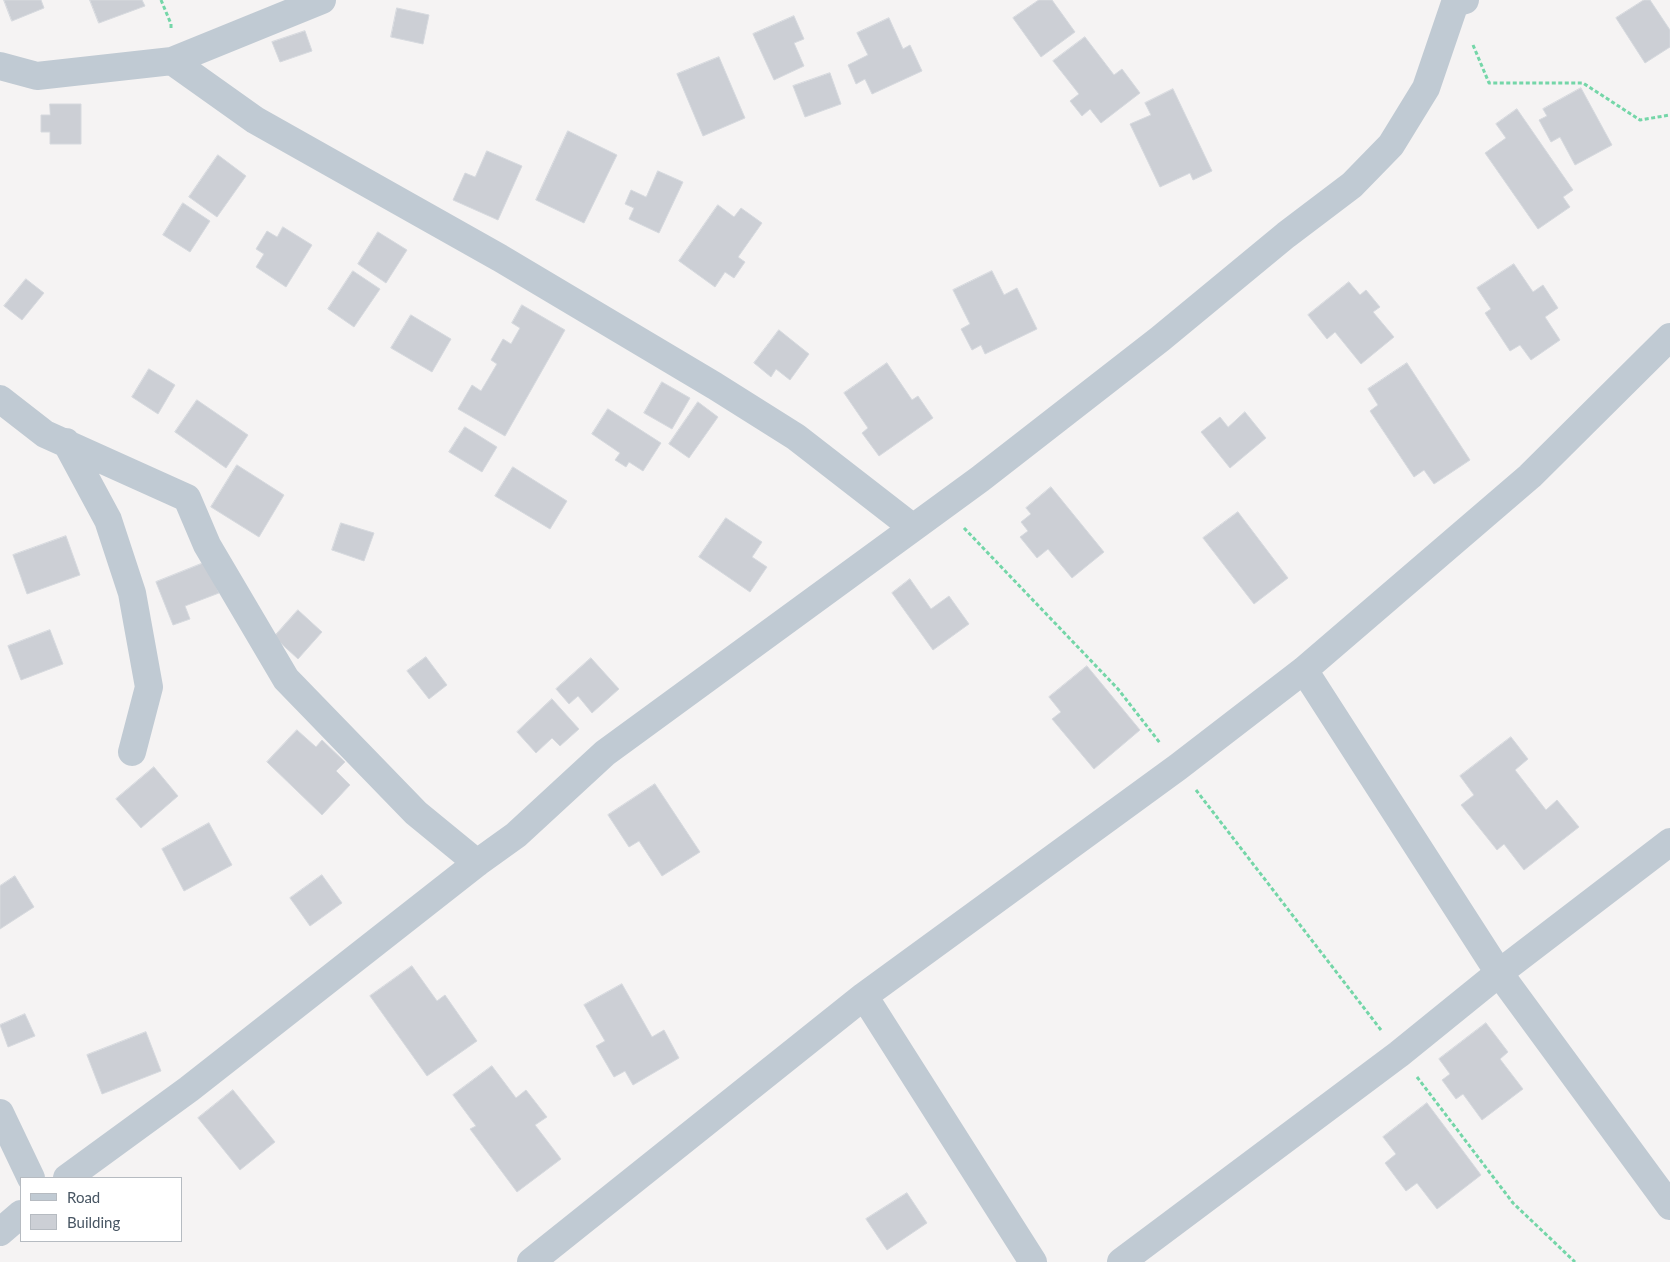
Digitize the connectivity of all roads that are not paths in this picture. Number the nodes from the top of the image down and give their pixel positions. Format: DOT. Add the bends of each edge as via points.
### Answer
graph roads {
  1 [pos="322,0"];
  2 [pos="1458,1"];
  3 [pos="172,61"];
  4 [pos="0,66"];
  5 [pos="1670,338"];
  6 [pos="0,399"];
  7 [pos="66,442"];
  8 [pos="912,527"];
  9 [pos="1304,670"];
  10 [pos="132,752"];
  11 [pos="1670,842"];
  12 [pos="476,863"];
  13 [pos="1499,973"];
  14 [pos="864,996"];
  15 [pos="0,1113"];
  16 [pos="31,1177"];
  17 [pos="68,1177"];
  18 [pos="1670,1206"];
  19 [pos="20,1215"];
  20 [pos="0,1232"];
  21 [pos="531,1262"];
  22 [pos="1033,1262"];
  23 [pos="1121,1262"];
  1 -- 3 [label="street"];
  2 -- 8 [label="street" via="1426,88 1391,145 1352,186 1286,235 1152,345"];
  3 -- 4 [label="street" via="37,76"];
  3 -- 8 [label="street" via="254,120 500,258 716,386 796,437"];
  5 -- 9 [label="street" via="1530,476"];
  6 -- 7 [label="street" via="45,434"];
  7 -- 10 [label="street" via="108,520 132,593 148,687"];
  7 -- 12 [label="street" via="187,498 207,545 286,679 416,812"];
  8 -- 12 [label="street" via="605,753 516,835"];
  9 -- 13 [label="street"];
  9 -- 14 [label="street" via="1178,767"];
  11 -- 13 [label="street"];
  12 -- 17 [label="street" via="190,1089"];
  13 -- 18 [label="street"];
  13 -- 23 [label="street" via="1399,1054"];
  14 -- 21 [label="street"];
  14 -- 22 [label="street"];
  15 -- 16 [label="street"];
  19 -- 20 [label="street"];
}
